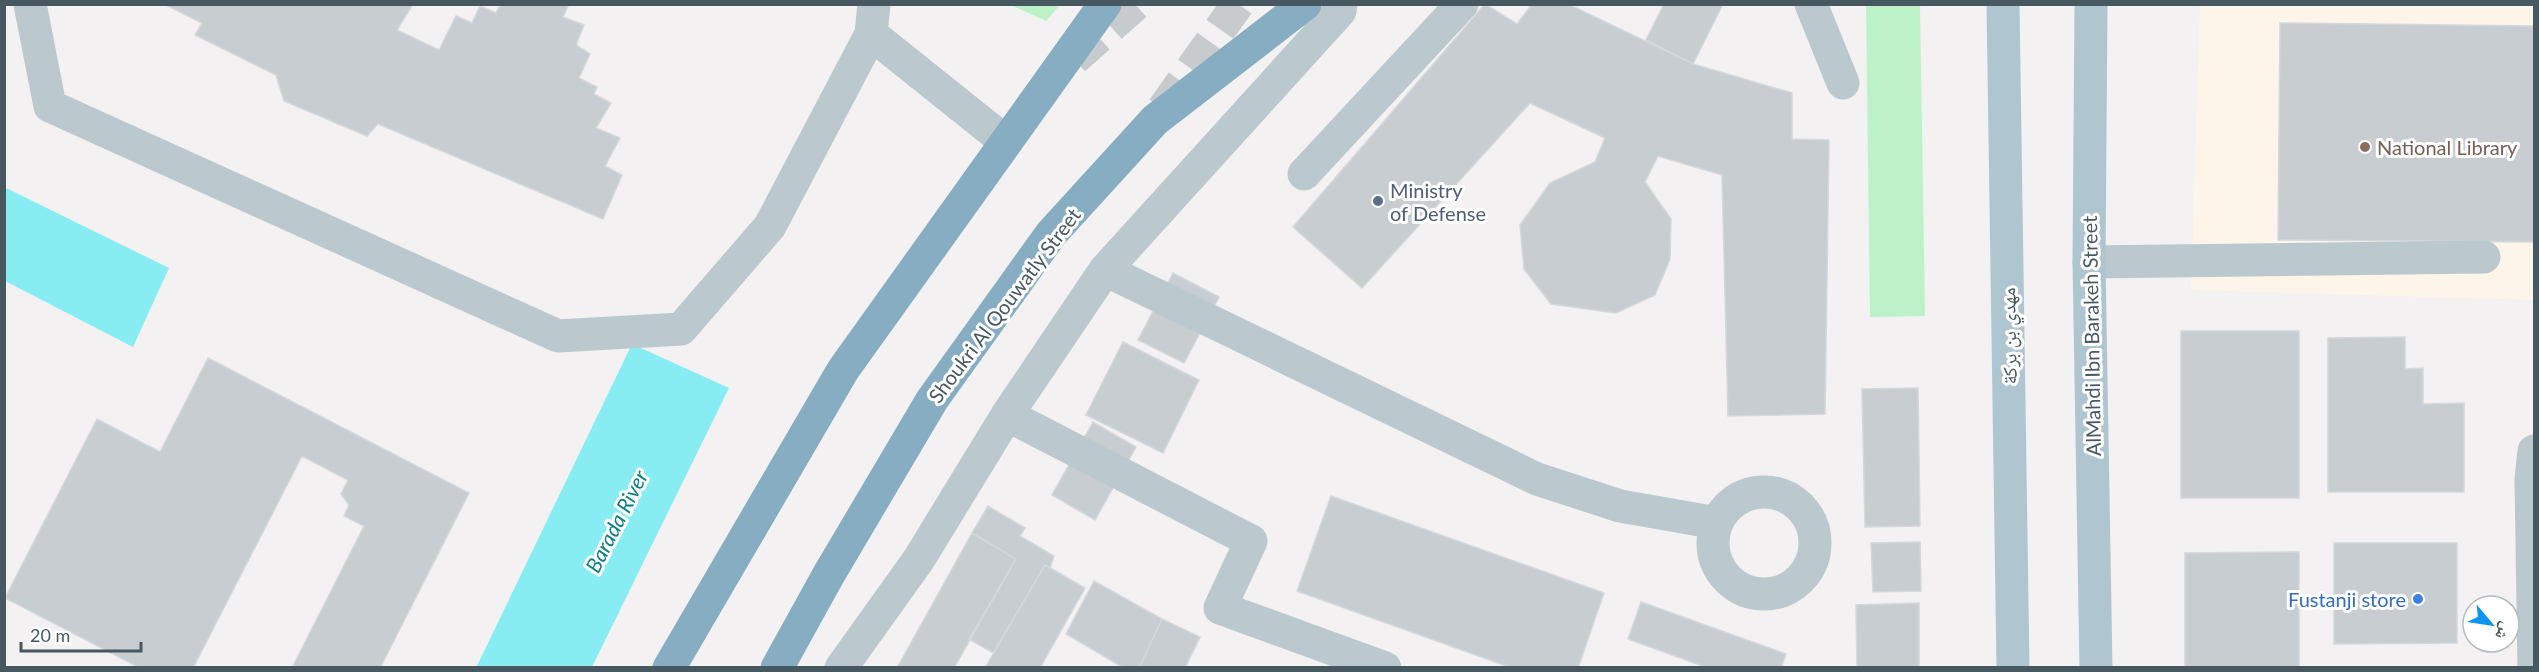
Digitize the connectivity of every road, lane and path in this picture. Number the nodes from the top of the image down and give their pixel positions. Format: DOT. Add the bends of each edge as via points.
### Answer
graph roads {
  1 [pos="30,4"];
  2 [pos="1106,4"];
  3 [pos="1305,4"];
  4 [pos="1341,4"];
  5 [pos="1461,4"];
  6 [pos="1811,4"];
  7 [pos="2003,4"];
  8 [pos="2091,4"];
  9 [pos="872,19"];
  10 [pos="1843,83"];
  11 [pos="1006,142"];
  12 [pos="1304,174"];
  13 [pos="2484,257"];
  14 [pos="2089,262"];
  15 [pos="1105,270"];
  16 [pos="1007,415"];
  17 [pos="2535,452"];
  18 [pos="1717,523"];
  19 [pos="669,668"];
  20 [pos="777,668"];
  21 [pos="841,668"];
  22 [pos="1385,668"];
  23 [pos="2013,668"];
  24 [pos="2096,668"];
  25 [pos="2534,668"];
  1 -- 9 [label="street" via="50,106 558,336 681,329 770,226"];
  2 -- 11 [label="highway"];
  3 -- 20 [label="highway, Shoukri Al Qouwatly Street" via="1155,120 1051,234 932,400"];
  4 -- 15 [label="street" via="1340,11"];
  5 -- 12 [label="street"];
  6 -- 10 [label="street"];
  7 -- 23 [label="main road, مهدي بن بركة"];
  8 -- 14 [label="main road, AlMahdi Ibn Barakeh Street"];
  9 -- 11 [label="street"];
  11 -- 19 [label="highway" via="843,370"];
  13 -- 14 [label="street"];
  14 -- 24 [label="main road, AlMahdi Ibn Barakeh Street"];
  15 -- 16 [label="street"];
  15 -- 18 [label="street" via="1537,478 1620,506"];
  16 -- 21 [label="street" via="919,559"];
  16 -- 22 [label="street" via="1251,541 1220,608"];
  17 -- 25 [label="street" via="2530,479"];
}
